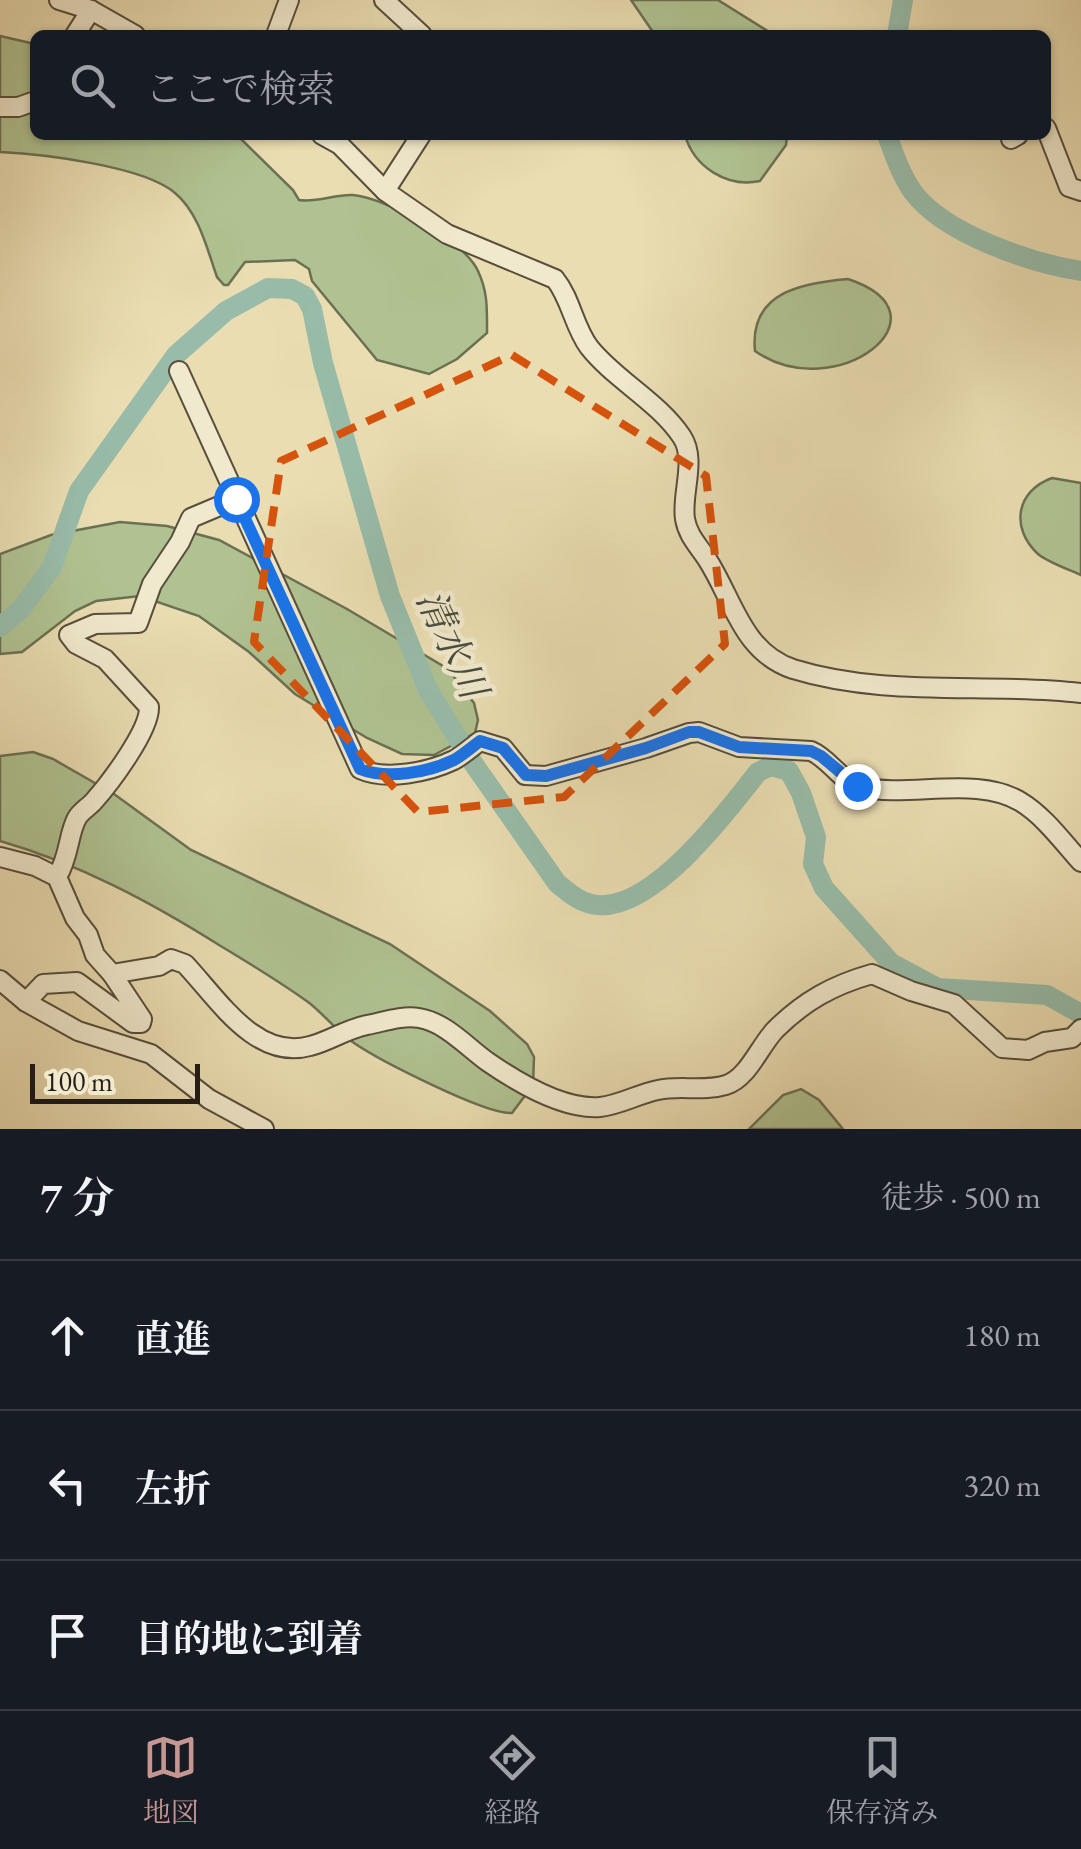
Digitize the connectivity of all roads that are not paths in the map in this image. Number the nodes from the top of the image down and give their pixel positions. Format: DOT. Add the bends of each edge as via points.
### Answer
graph roads {
  1 [pos="59,0"];
  2 [pos="289,0"];
  3 [pos="384,0"];
  4 [pos="91,10"];
  5 [pos="78,30"];
  6 [pos="126,30"];
  7 [pos="278,30"];
  8 [pos="417,30"];
  9 [pos="30,102"];
  10 [pos="0,106"];
  11 [pos="331,140"];
  12 [pos="418,140"];
  13 [pos="1051,140"];
  14 [pos="385,191"];
  15 [pos="1081,191"];
  16 [pos="179,371"];
  17 [pos="236,499"];
  18 [pos="1081,693"];
  19 [pos="0,857"];
  20 [pos="1081,862"];
  21 [pos="57,877"];
  22 [pos="112,974"];
  23 [pos="4,990"];
  24 [pos="26,1002"];
  25 [pos="1079,1032"];
  26 [pos="264,1129"];
  1 -- 4 [label="street"];
  2 -- 7 [label="street"];
  3 -- 8 [label="street"];
  4 -- 5 [label="street"];
  4 -- 6 [label="street"];
  9 -- 10 [label="street"];
  11 -- 14 [label="street"];
  12 -- 14 [label="street"];
  13 -- 15 [label="street" via="1069,187"];
  14 -- 18 [label="street" via="447,234 555,279 587,344 682,437 689,535 748,636 772,659 816,675 890,686"];
  16 -- 17 [label="street"];
  17 -- 20 [label="street" via="360,769 411,772 480,741 503,748 533,777 699,732 739,747 811,751 857,786 945,788 1018,799"];
  17 -- 21 [label="street" via="191,518 152,584 138,623 95,624 69,635 104,659 149,707 149,715 94,802 78,815"];
  19 -- 21 [label="street"];
  21 -- 22 [label="street" via="95,955"];
  22 -- 24 [label="street" via="141,1023 77,982 42,984"];
  22 -- 25 [label="street" via="171,959 185,964 256,1039 284,1050 312,1046 343,1030 421,1018 492,1065 581,1106 660,1089 729,1084 815,995 872,974 954,1004 1002,1048 1028,1050"];
  23 -- 24 [label="street"];
  24 -- 26 [label="street" via="78,1031 151,1054"];
}
